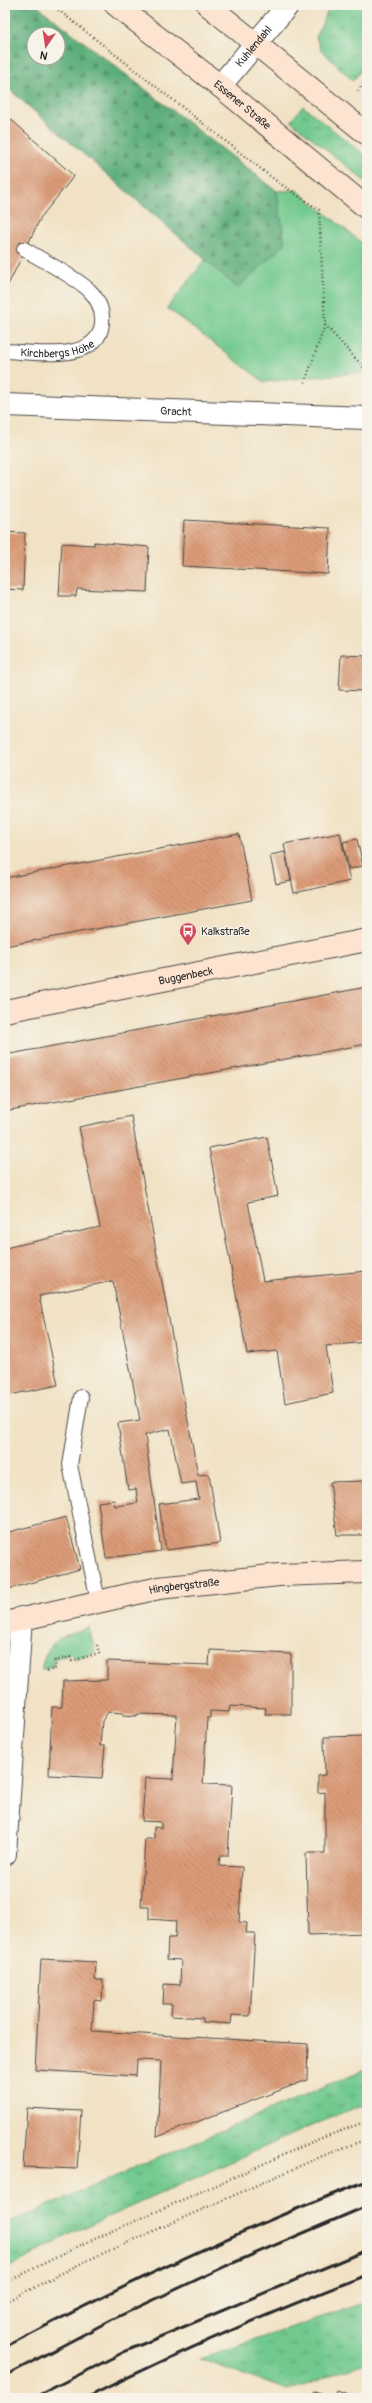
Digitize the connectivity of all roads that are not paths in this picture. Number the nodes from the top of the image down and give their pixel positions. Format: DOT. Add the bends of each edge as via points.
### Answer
graph roads {
  1 [pos="116,5"];
  2 [pos="208,5"];
  3 [pos="288,5"];
  4 [pos="256,44"];
  5 [pos="220,86"];
  6 [pos="367,134"];
  7 [pos="367,208"];
  8 [pos="24,249"];
  9 [pos="5,351"];
  10 [pos="5,405"];
  11 [pos="360,415"];
  12 [pos="367,940"];
  13 [pos="5,1011"];
  14 [pos="82,1397"];
  15 [pos="367,1572"];
  16 [pos="98,1601"];
  17 [pos="13,1620"];
  18 [pos="5,1854"];
  1 -- 5 [label="street, Essener Straße"];
  2 -- 4 [label="street"];
  3 -- 4 [label="street, Kuhlendahl"];
  4 -- 5 [label="street, Kuhlendahl"];
  4 -- 6 [label="street"];
  5 -- 7 [label="street, Essener Straße"];
  8 -- 9 [label="lane, Kirchbergs Höhe" via="89,290 102,310 102,324 98,335 88,347 70,353"];
  10 -- 11 [label="street, Gracht" via="292,417"];
  12 -- 13 [label="street, Buggenbeck"];
  14 -- 16 [label="lane" via="70,1464"];
  15 -- 16 [label="street, Hingbergstraße" via="279,1574 159,1588"];
  16 -- 17 [label="street, Hingbergstraße"];
  17 -- 18 [label="street"];
}
